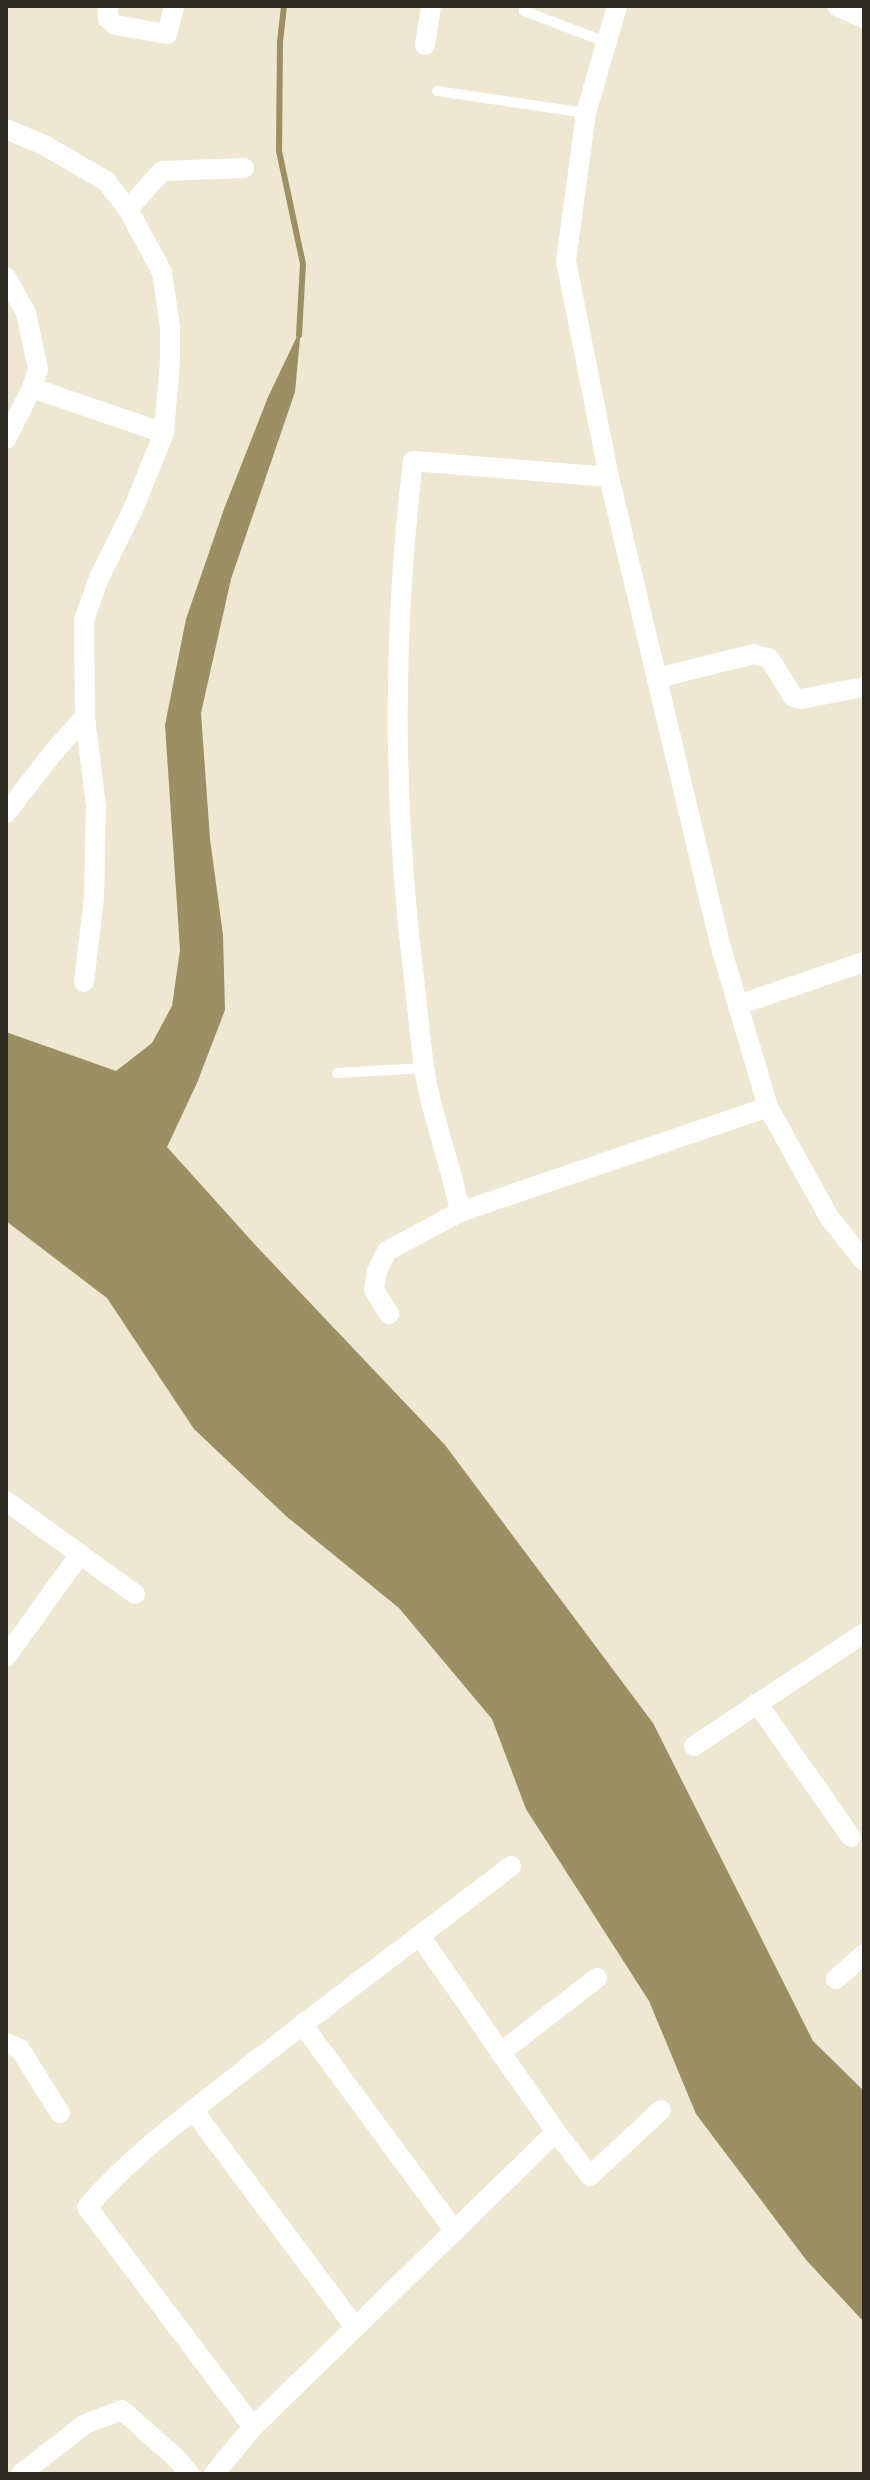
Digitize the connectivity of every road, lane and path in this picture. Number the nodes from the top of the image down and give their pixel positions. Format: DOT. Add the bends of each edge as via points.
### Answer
graph roads {
  1 [pos="108,6"];
  2 [pos="174,6"];
  3 [pos="431,6"];
  4 [pos="526,6"];
  5 [pos="617,6"];
  6 [pos="837,6"];
  7 [pos="864,18"];
  8 [pos="606,42"];
  9 [pos="425,45"];
  10 [pos="437,91"];
  11 [pos="586,113"];
  12 [pos="6,129"];
  13 [pos="244,168"];
  14 [pos="128,209"];
  15 [pos="6,277"];
  16 [pos="32,388"];
  17 [pos="164,433"];
  18 [pos="6,439"];
  19 [pos="609,477"];
  20 [pos="657,678"];
  21 [pos="864,687"];
  22 [pos="85,717"];
  23 [pos="6,813"];
  24 [pos="864,962"];
  25 [pos="84,982"];
  26 [pos="738,1005"];
  27 [pos="425,1068"];
  28 [pos="337,1073"];
  29 [pos="768,1107"];
  30 [pos="460,1212"];
  31 [pos="864,1261"];
  32 [pos="389,1314"];
  33 [pos="6,1501"];
  34 [pos="80,1554"];
  35 [pos="135,1594"];
  36 [pos="864,1633"];
  37 [pos="6,1657"];
  38 [pos="757,1703"];
  39 [pos="694,1746"];
  40 [pos="851,1837"];
  41 [pos="511,1866"];
  42 [pos="420,1936"];
  43 [pos="864,1954"];
  44 [pos="597,1978"];
  45 [pos="836,1979"];
  46 [pos="302,2024"];
  47 [pos="6,2043"];
  48 [pos="500,2053"];
  49 [pos="193,2110"];
  50 [pos="661,2110"];
  51 [pos="60,2113"];
  52 [pos="556,2132"];
  53 [pos="454,2230"];
  54 [pos="355,2327"];
  55 [pos="253,2427"];
  56 [pos="21,2474"];
  57 [pos="190,2474"];
  58 [pos="214,2474"];
  1 -- 2 [label="street" via="108,19 115,25 167,34"];
  3 -- 9 [label="street"];
  4 -- 8 [label="lane" via="524,11"];
  5 -- 8 [label="street"];
  6 -- 7 [label="street"];
  8 -- 11 [label="street"];
  10 -- 11 [label="lane"];
  11 -- 19 [label="street" via="566,261"];
  12 -- 14 [label="street" via="106,181"];
  13 -- 14 [label="street" via="162,171"];
  14 -- 17 [label="street" via="162,272 170,327"];
  15 -- 16 [label="street" via="26,313 38,369"];
  16 -- 17 [label="street"];
  16 -- 18 [label="street"];
  17 -- 22 [label="street" via="84,620"];
  19 -- 20 [label="street"];
  19 -- 27 [label="street" via="413,461 406,515 398,786 405,909"];
  20 -- 21 [label="street" via="754,654 770,659 793,697"];
  20 -- 26 [label="street"];
  22 -- 23 [label="street"];
  22 -- 25 [label="street" via="96,806 94,898"];
  24 -- 26 [label="street"];
  26 -- 29 [label="street"];
  27 -- 28 [label="lane"];
  27 -- 30 [label="street"];
  29 -- 30 [label="street"];
  29 -- 31 [label="street" via="829,1217"];
  30 -- 32 [label="street" via="387,1251 374,1290"];
  33 -- 34 [label="street"];
  34 -- 35 [label="street"];
  34 -- 37 [label="street"];
  36 -- 38 [label="street"];
  38 -- 39 [label="street"];
  38 -- 40 [label="street"];
  41 -- 42 [label="street"];
  42 -- 46 [label="street"];
  42 -- 48 [label="street"];
  43 -- 45 [label="street"];
  44 -- 48 [label="street"];
  46 -- 49 [label="street"];
  46 -- 53 [label="street"];
  47 -- 51 [label="street" via="20,2049"];
  48 -- 52 [label="street"];
  49 -- 54 [label="street"];
  49 -- 55 [label="street" via="87,2207"];
  50 -- 52 [label="street" via="590,2176"];
  52 -- 53 [label="street"];
  53 -- 54 [label="street"];
  54 -- 55 [label="street"];
  55 -- 58 [label="street"];
  56 -- 57 [label="street" via="85,2424 122,2410"];
}
